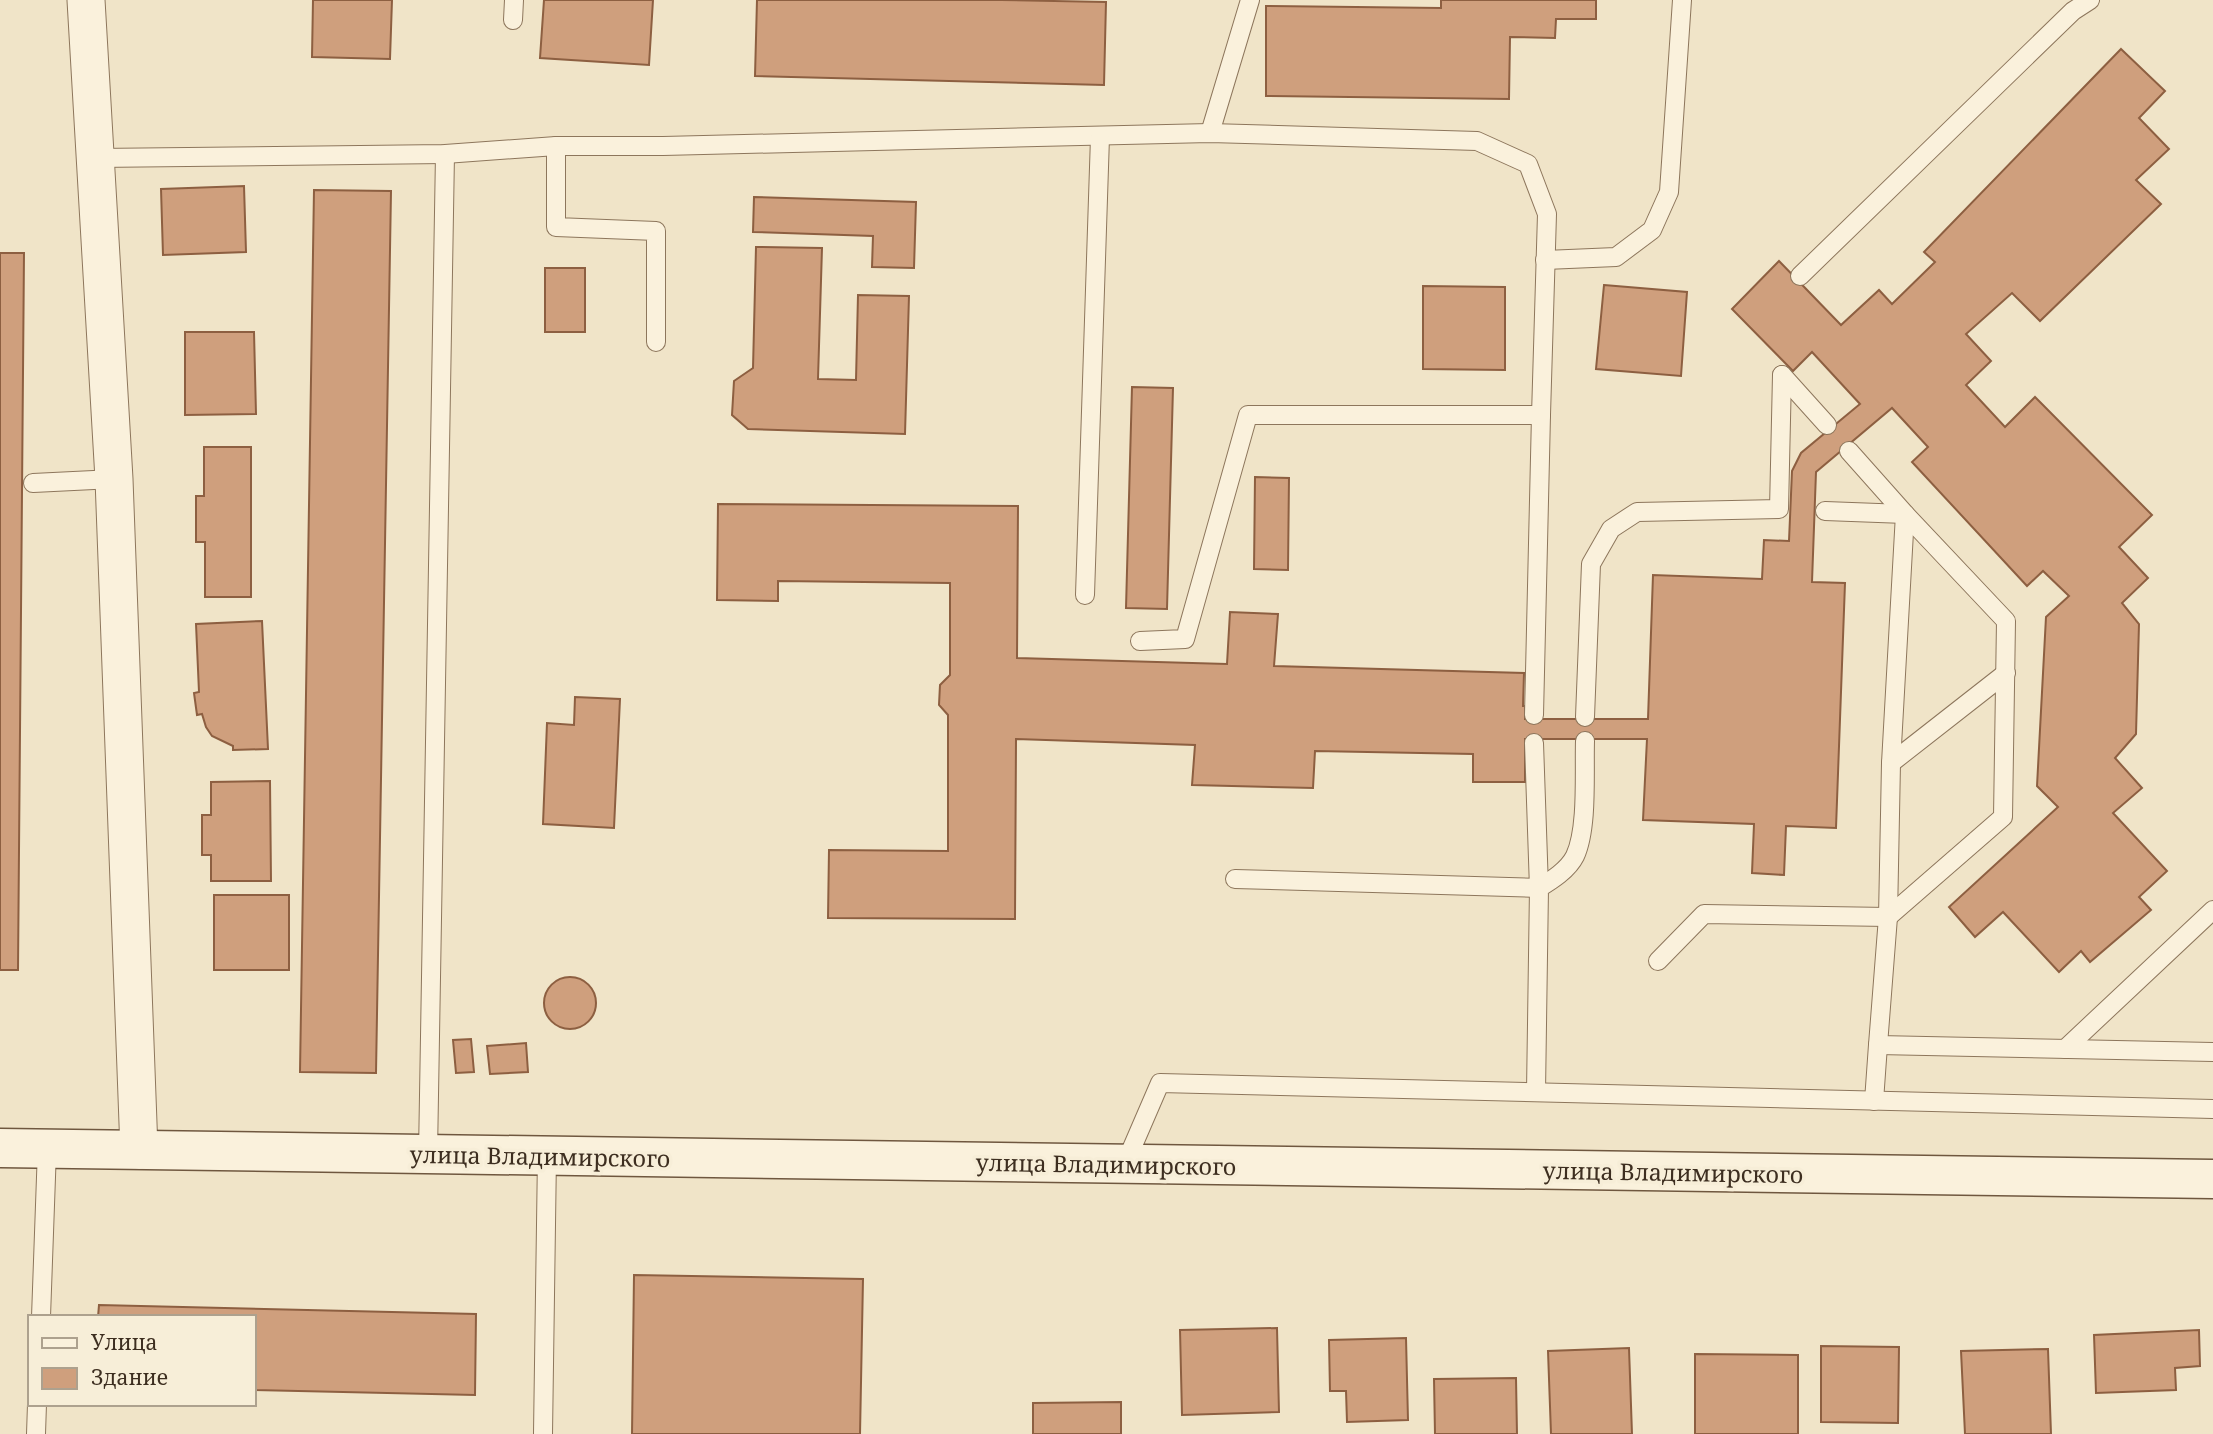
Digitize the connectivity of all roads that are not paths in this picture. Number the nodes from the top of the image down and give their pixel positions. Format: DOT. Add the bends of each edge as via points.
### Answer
graph roads {
  1 [pos="86,0"];
  2 [pos="514,0"];
  3 [pos="1250,0"];
  4 [pos="1682,0"];
  5 [pos="2090,0"];
  6 [pos="513,20"];
  7 [pos="1210,133"];
  8 [pos="1100,136"];
  9 [pos="556,146"];
  10 [pos="445,153"];
  11 [pos="96,158"];
  12 [pos="1545,260"];
  13 [pos="1800,276"];
  14 [pos="656,342"];
  15 [pos="1541,415"];
  16 [pos="1827,425"];
  17 [pos="1849,451"];
  18 [pos="114,479"];
  19 [pos="33,484"];
  20 [pos="1825,511"];
  21 [pos="1905,514"];
  22 [pos="1085,595"];
  23 [pos="1140,641"];
  24 [pos="2007,673"];
  25 [pos="1534,715"];
  26 [pos="1585,717"];
  27 [pos="1585,741"];
  28 [pos="1534,743"];
  29 [pos="1892,763"];
  30 [pos="1235,879"];
  31 [pos="1539,888"];
  32 [pos="2213,910"];
  33 [pos="1888,917"];
  34 [pos="1658,961"];
  35 [pos="1878,1045"];
  36 [pos="2065,1049"];
  37 [pos="2213,1052"];
  38 [pos="1536,1092"];
  39 [pos="1874,1101"];
  40 [pos="2213,1109"];
  41 [pos="0,1148"];
  42 [pos="47,1149"];
  43 [pos="139,1150"];
  44 [pos="428,1154"];
  45 [pos="547,1155"];
  46 [pos="1125,1164"];
  47 [pos="2213,1180"];
  48 [pos="41,1315"];
  49 [pos="37,1406"];
  50 [pos="36,1434"];
  51 [pos="543,1434"];
  1 -- 11 [label="street"];
  2 -- 6 [label="lane"];
  3 -- 7 [label="lane"];
  4 -- 12 [label="lane" via="1669,192 1652,230 1616,257"];
  5 -- 13 [label="lane" via="2073,11"];
  7 -- 8 [label="lane"];
  7 -- 12 [label="lane" via="1476,141 1528,164 1547,214"];
  8 -- 9 [label="lane"];
  8 -- 22 [label="lane"];
  9 -- 10 [label="lane"];
  9 -- 14 [label="lane" via="556,227 656,231"];
  10 -- 11 [label="lane"];
  10 -- 44 [label="lane"];
  11 -- 18 [label="street"];
  12 -- 15 [label="lane"];
  15 -- 23 [label="lane" via="1248,415 1185,639"];
  15 -- 25 [label="lane"];
  16 -- 26 [label="lane" via="1782,375 1779,509 1637,512 1611,529 1591,564"];
  17 -- 21 [label="lane"];
  18 -- 19 [label="lane"];
  18 -- 43 [label="street"];
  20 -- 21 [label="lane"];
  21 -- 24 [label="lane" via="2007,621"];
  21 -- 29 [label="lane"];
  24 -- 29 [label="lane"];
  24 -- 33 [label="lane" via="2003,817"];
  27 -- 31 [label="lane" via="1583,831 1575,857 1556,878"];
  28 -- 31 [label="lane"];
  29 -- 33 [label="lane"];
  30 -- 31 [label="lane"];
  31 -- 38 [label="lane"];
  32 -- 36 [label="lane"];
  33 -- 34 [label="lane" via="1704,914"];
  33 -- 35 [label="lane"];
  35 -- 36 [label="lane"];
  35 -- 39 [label="lane"];
  36 -- 37 [label="lane"];
  38 -- 39 [label="lane"];
  38 -- 46 [label="lane" via="1160,1083"];
  39 -- 40 [label="lane"];
  41 -- 42 [label="street, улица Владимирского"];
  42 -- 43 [label="street, улица Владимирского"];
  42 -- 48 [label="lane"];
  43 -- 44 [label="street, улица Владимирского"];
  44 -- 45 [label="street, улица Владимирского"];
  45 -- 46 [label="street, улица Владимирского"];
  45 -- 51 [label="lane"];
  46 -- 47 [label="street, улица Владимирского"];
  49 -- 50 [label="lane"];
}
